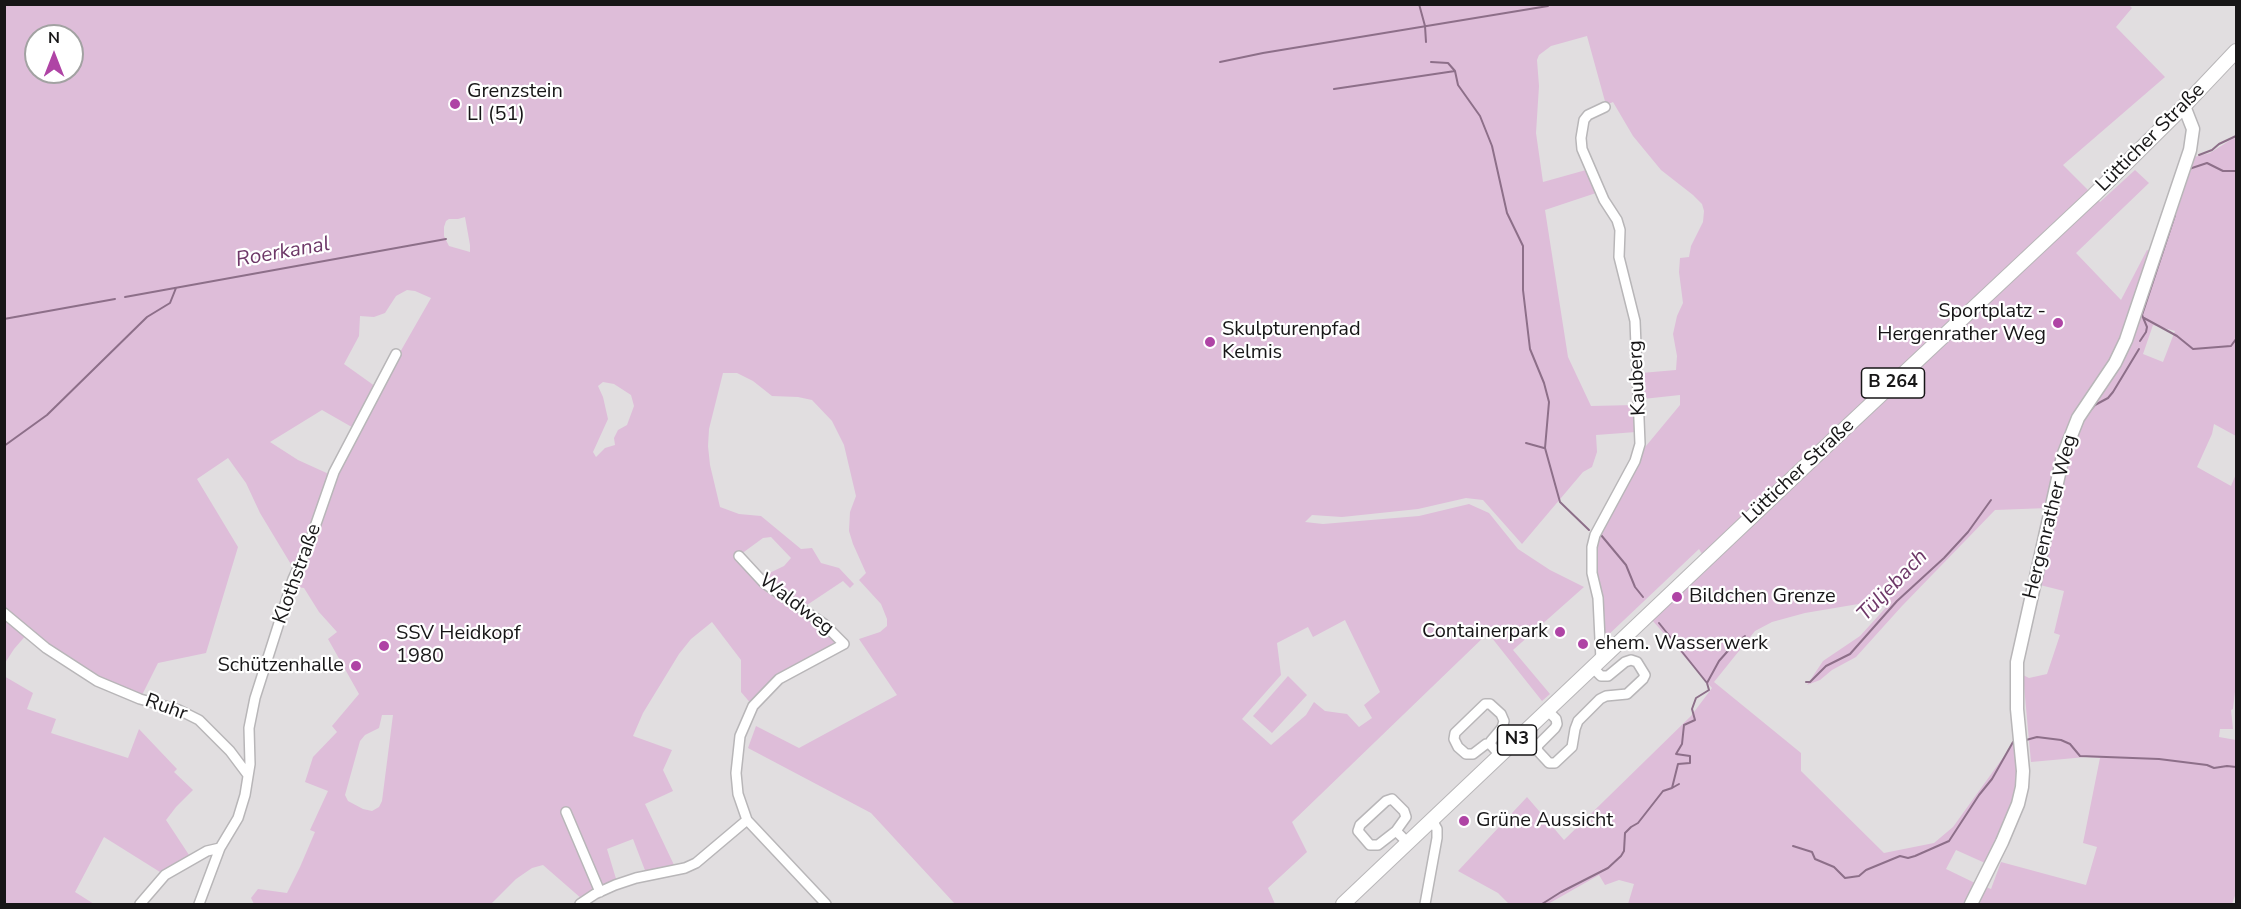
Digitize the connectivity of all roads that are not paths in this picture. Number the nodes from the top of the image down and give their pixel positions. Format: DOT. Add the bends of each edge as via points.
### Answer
graph roads {
  1 [pos="2236,51"];
  2 [pos="2184,106"];
  3 [pos="1605,107"];
  4 [pos="396,354"];
  5 [pos="739,556"];
  6 [pos="4,613"];
  7 [pos="1597,664"];
  8 [pos="1548,711"];
  9 [pos="1490,744"];
  10 [pos="1500,755"];
  11 [pos="248,775"];
  12 [pos="566,812"];
  13 [pos="1432,819"];
  14 [pos="747,820"];
  15 [pos="1396,831"];
  16 [pos="1408,843"];
  17 [pos="220,848"];
  18 [pos="600,892"];
  19 [pos="140,904"];
  20 [pos="199,904"];
  21 [pos="580,904"];
  22 [pos="826,904"];
  23 [pos="1343,904"];
  24 [pos="1425,904"];
  25 [pos="1971,904"];
  1 -- 2 [label="main road, Lütticher Straße / B 264"];
  2 -- 7 [label="main road, Lütticher Straße / B 264"];
  2 -- 25 [label="street, Hergenrather Weg" via="2193,129 2190,150 2126,340 2078,417 2063,456 2017,662 2023,771 2018,804"];
  3 -- 7 [label="street, Kauberg" via="1584,120 1582,150 1620,230 1619,257 1635,321 1640,444 1592,547 1592,573 1599,598"];
  4 -- 11 [label="street, Klothstraße" via="334,472 293,579 255,698 249,728"];
  5 -- 14 [label="street, Waldweg" via="764,583 824,624 844,644 779,680 753,706 740,736 736,773"];
  6 -- 11 [label="street, Ruhr" via="67,663 97,681 199,720"];
  7 -- 8 [label="main road, Lütticher Straße / N3"];
  7 -- 8 [label="street" via="1600,676 1608,676 1631,660 1645,675 1627,694 1600,699 1578,721 1572,747 1555,763 1549,763 1537,750 1557,724"];
  8 -- 10 [label="main road, Lütticher Straße / N3"];
  9 -- 9 [label="street" via="1466,754 1455,739 1455,733 1485,704 1490,704 1504,721"];
  9 -- 10 [label="street"];
  10 -- 13 [label="main road, Lütticher Straße / N3"];
  11 -- 17 [label="street, Klothstraße" via="238,818"];
  12 -- 18 [label="street"];
  13 -- 16 [label="main road, Lütticher Straße / N3"];
  13 -- 24 [label="street" via="1437,838"];
  14 -- 18 [label="street" via="696,863"];
  14 -- 22 [label="street"];
  15 -- 15 [label="street" via="1406,818 1392,799 1358,831 1370,845 1378,845"];
  15 -- 16 [label="street"];
  16 -- 23 [label="main road, Lütticher Straße / N3"];
  17 -- 19 [label="street" via="207,851 165,875"];
  17 -- 20 [label="street, Klothstraße"];
  18 -- 21 [label="street"];
}
